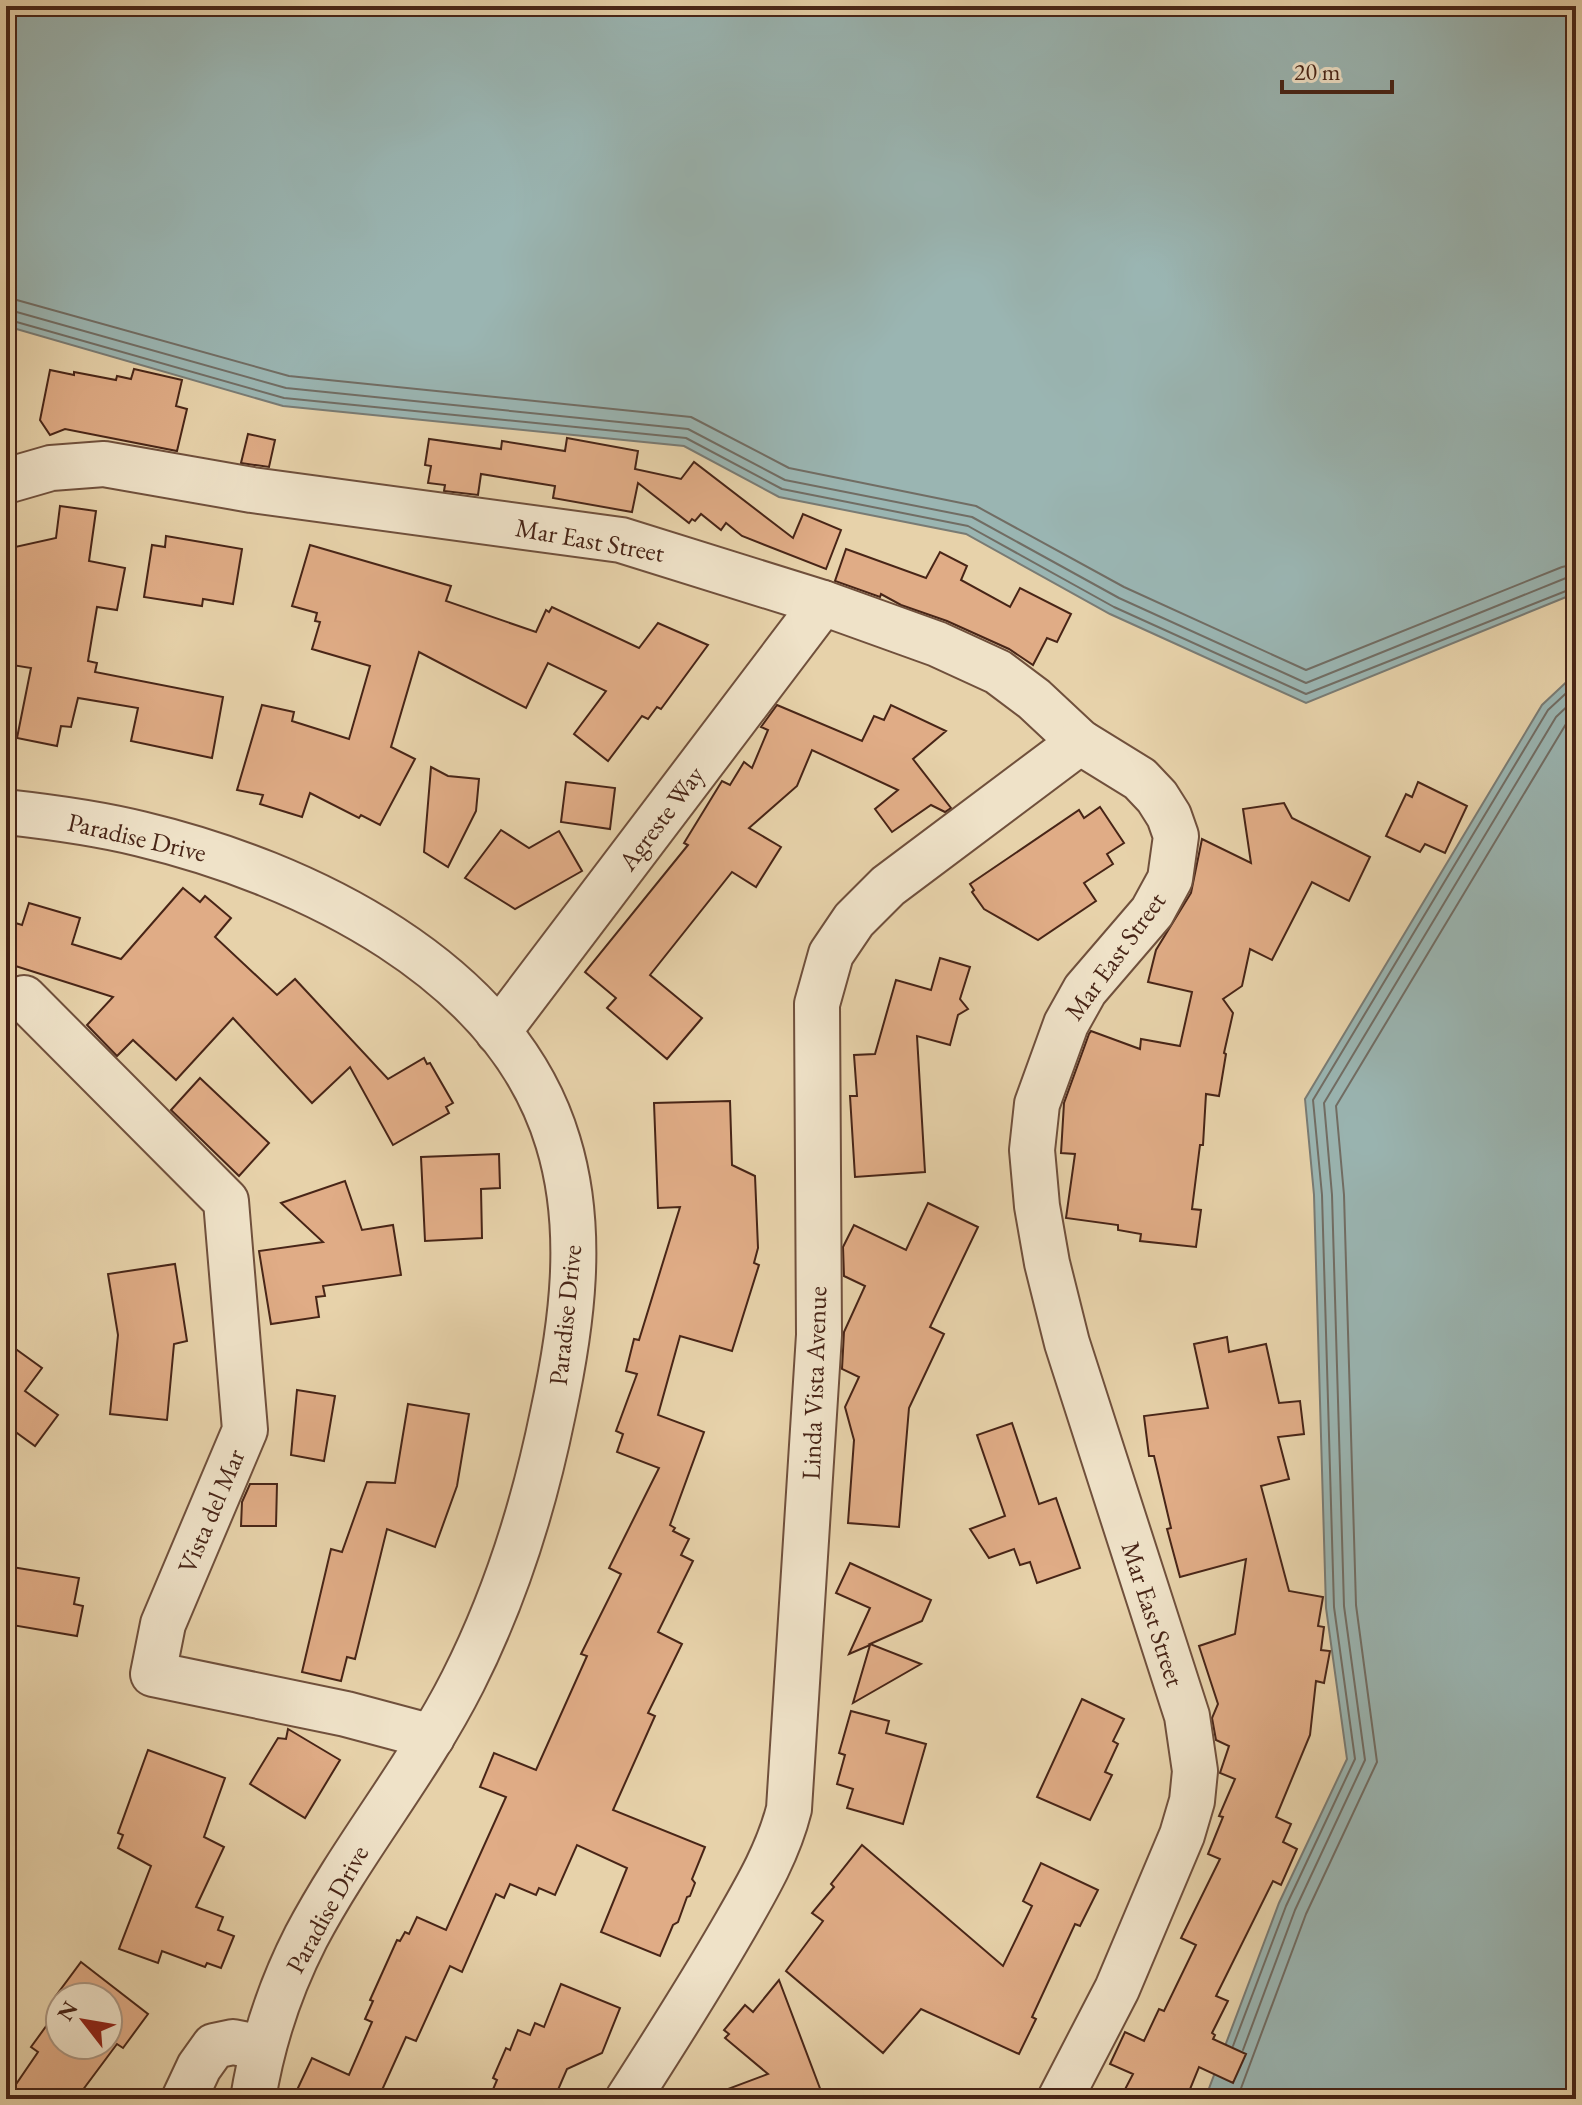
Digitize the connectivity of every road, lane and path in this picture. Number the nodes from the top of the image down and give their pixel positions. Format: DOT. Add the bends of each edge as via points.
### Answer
graph roads {
  1 [pos="6,481"];
  2 [pos="823,603"];
  3 [pos="1080,742"];
  4 [pos="6,812"];
  5 [pos="24,998"];
  6 [pos="498,1032"];
  7 [pos="432,1737"];
  8 [pos="263,2048"];
  9 [pos="184,2099"];
  10 [pos="253,2099"];
  11 [pos="628,2099"];
  12 [pos="1060,2099"];
  1 -- 2 [label="street, Mar East Street" via="51,468 104,464 252,490 621,540"];
  2 -- 3 [label="street, Mar East Street" via="998,672"];
  2 -- 6 [label="street, Agreste Way"];
  3 -- 11 [label="street, Linda Vista Avenue" via="888,886 854,920 831,954 817,1004 819,1335 789,1809 764,1874"];
  3 -- 12 [label="street, Mar East Street" via="1140,779 1157,797 1176,836 1175,855 1170,879 1152,912 1085,990 1049,1064 1037,1104 1032,1150 1037,1206 1067,1343 1187,1716 1195,1771 1182,1835 1117,1989"];
  4 -- 6 [label="street, Paradise Drive" via="138,833 222,856 294,885 402,946 452,985"];
  5 -- 7 [label="street, Vista del Mar" via="226,1201 245,1430 163,1624 153,1674"];
  6 -- 7 [label="street, Paradise Drive" via="535,1088 558,1139 573,1217 572,1296 556,1399 523,1533 480,1646"];
  7 -- 8 [label="street, Paradise Drive" via="306,1937"];
  8 -- 9 [label="street" via="233,2042 214,2046"];
  8 -- 10 [label="street, Paradise Drive"];
}
